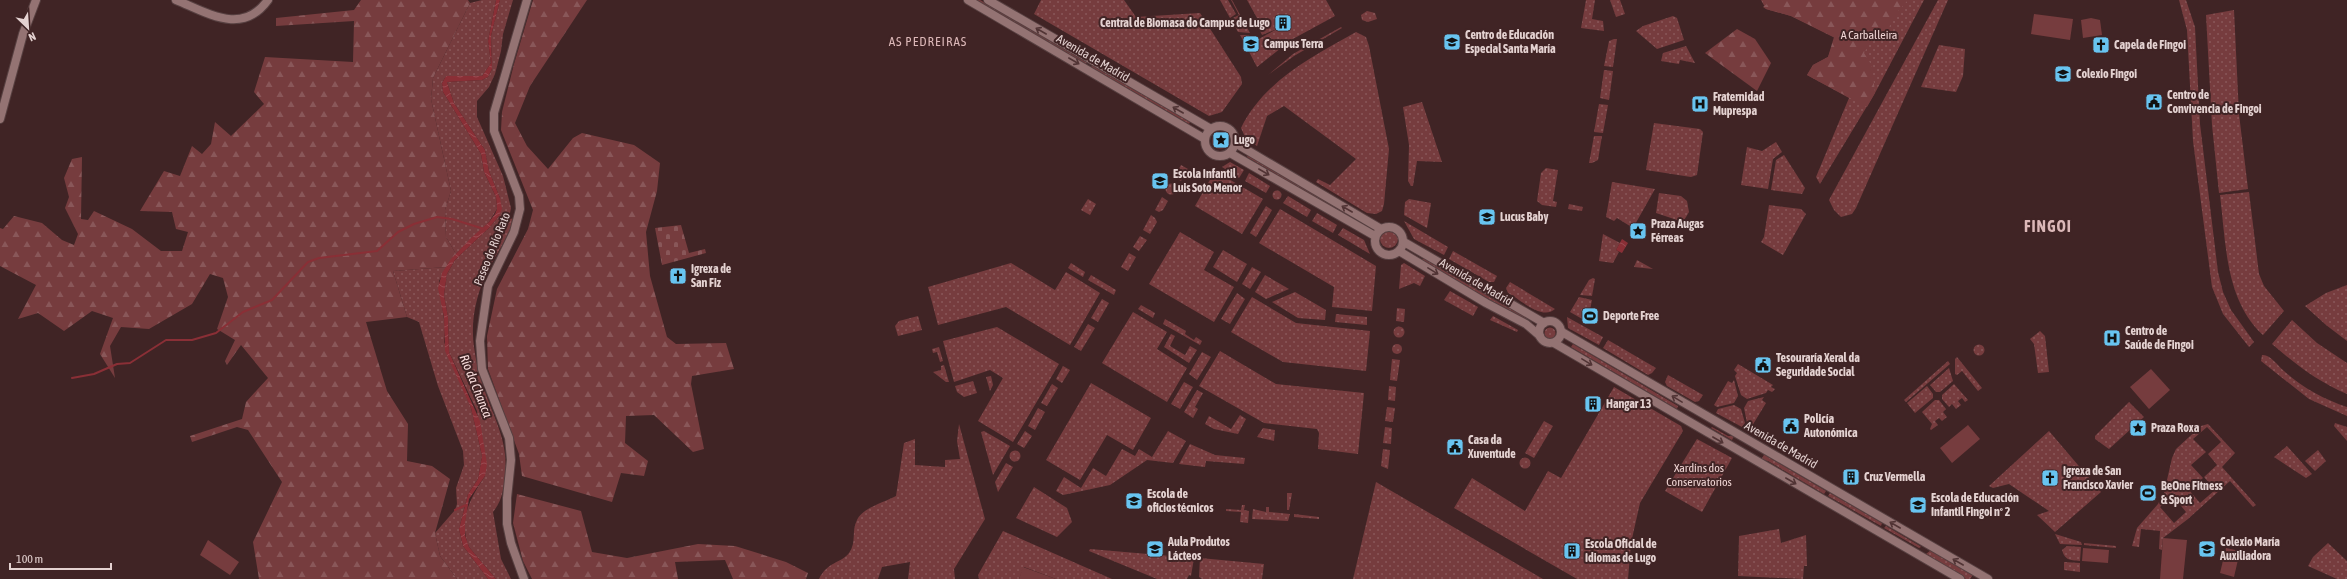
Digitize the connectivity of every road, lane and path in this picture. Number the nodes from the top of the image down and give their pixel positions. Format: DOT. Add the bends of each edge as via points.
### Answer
graph roads {
  1 [pos="36,0"];
  2 [pos="176,0"];
  3 [pos="268,0"];
  4 [pos="527,0"];
  5 [pos="968,0"];
  6 [pos="988,0"];
  7 [pos="0,119"];
  8 [pos="1211,129"];
  9 [pos="1206,139"];
  10 [pos="1235,143"];
  11 [pos="1230,152"];
  12 [pos="1381,228"];
  13 [pos="1375,236"];
  14 [pos="1404,242"];
  15 [pos="1399,251"];
  16 [pos="1544,323"];
  17 [pos="1562,332"];
  18 [pos="1540,336"];
  19 [pos="1554,343"];
  20 [pos="524,579"];
  21 [pos="1960,579"];
  22 [pos="1988,579"];
  1 -- 7 [label="street" via="23,34"];
  2 -- 3 [label="street" via="231,20 250,17"];
  4 -- 20 [label="street, Paseo do Río Rato" via="494,113 494,130 519,196 518,222 488,286 480,342 482,369 509,438 511,460 507,524"];
  5 -- 9 [label="street, Avenida de Madrid, one-way"];
  8 -- 6 [label="street, Avenida de Madrid, one-way"];
  8 -- 9 [label="street"];
  8 -- 10 [label="street" via="1227,128 1233,133"];
  9 -- 11 [label="street" via="1208,150 1212,154 1223,156"];
  10 -- 11 [label="street"];
  12 -- 10 [label="street, one-way"];
  11 -- 13 [label="street, one-way"];
  12 -- 13 [label="street"];
  12 -- 14 [label="street" via="1395,227 1403,236"];
  13 -- 15 [label="street" via="1374,244 1379,252 1389,255"];
  14 -- 15 [label="street"];
  14 -- 16 [label="street, Avenida de Madrid"];
  15 -- 18 [label="street, Avenida de Madrid, one-way" via="1526,324"];
  16 -- 17 [label="street" via="1555,322"];
  16 -- 18 [label="street" via="1540,328"];
  17 -- 19 [label="street"];
  22 -- 17 [label="street, Avenida de Madrid, one-way"];
  18 -- 19 [label="street" via="1545,342"];
  19 -- 21 [label="street, one-way"];
}
